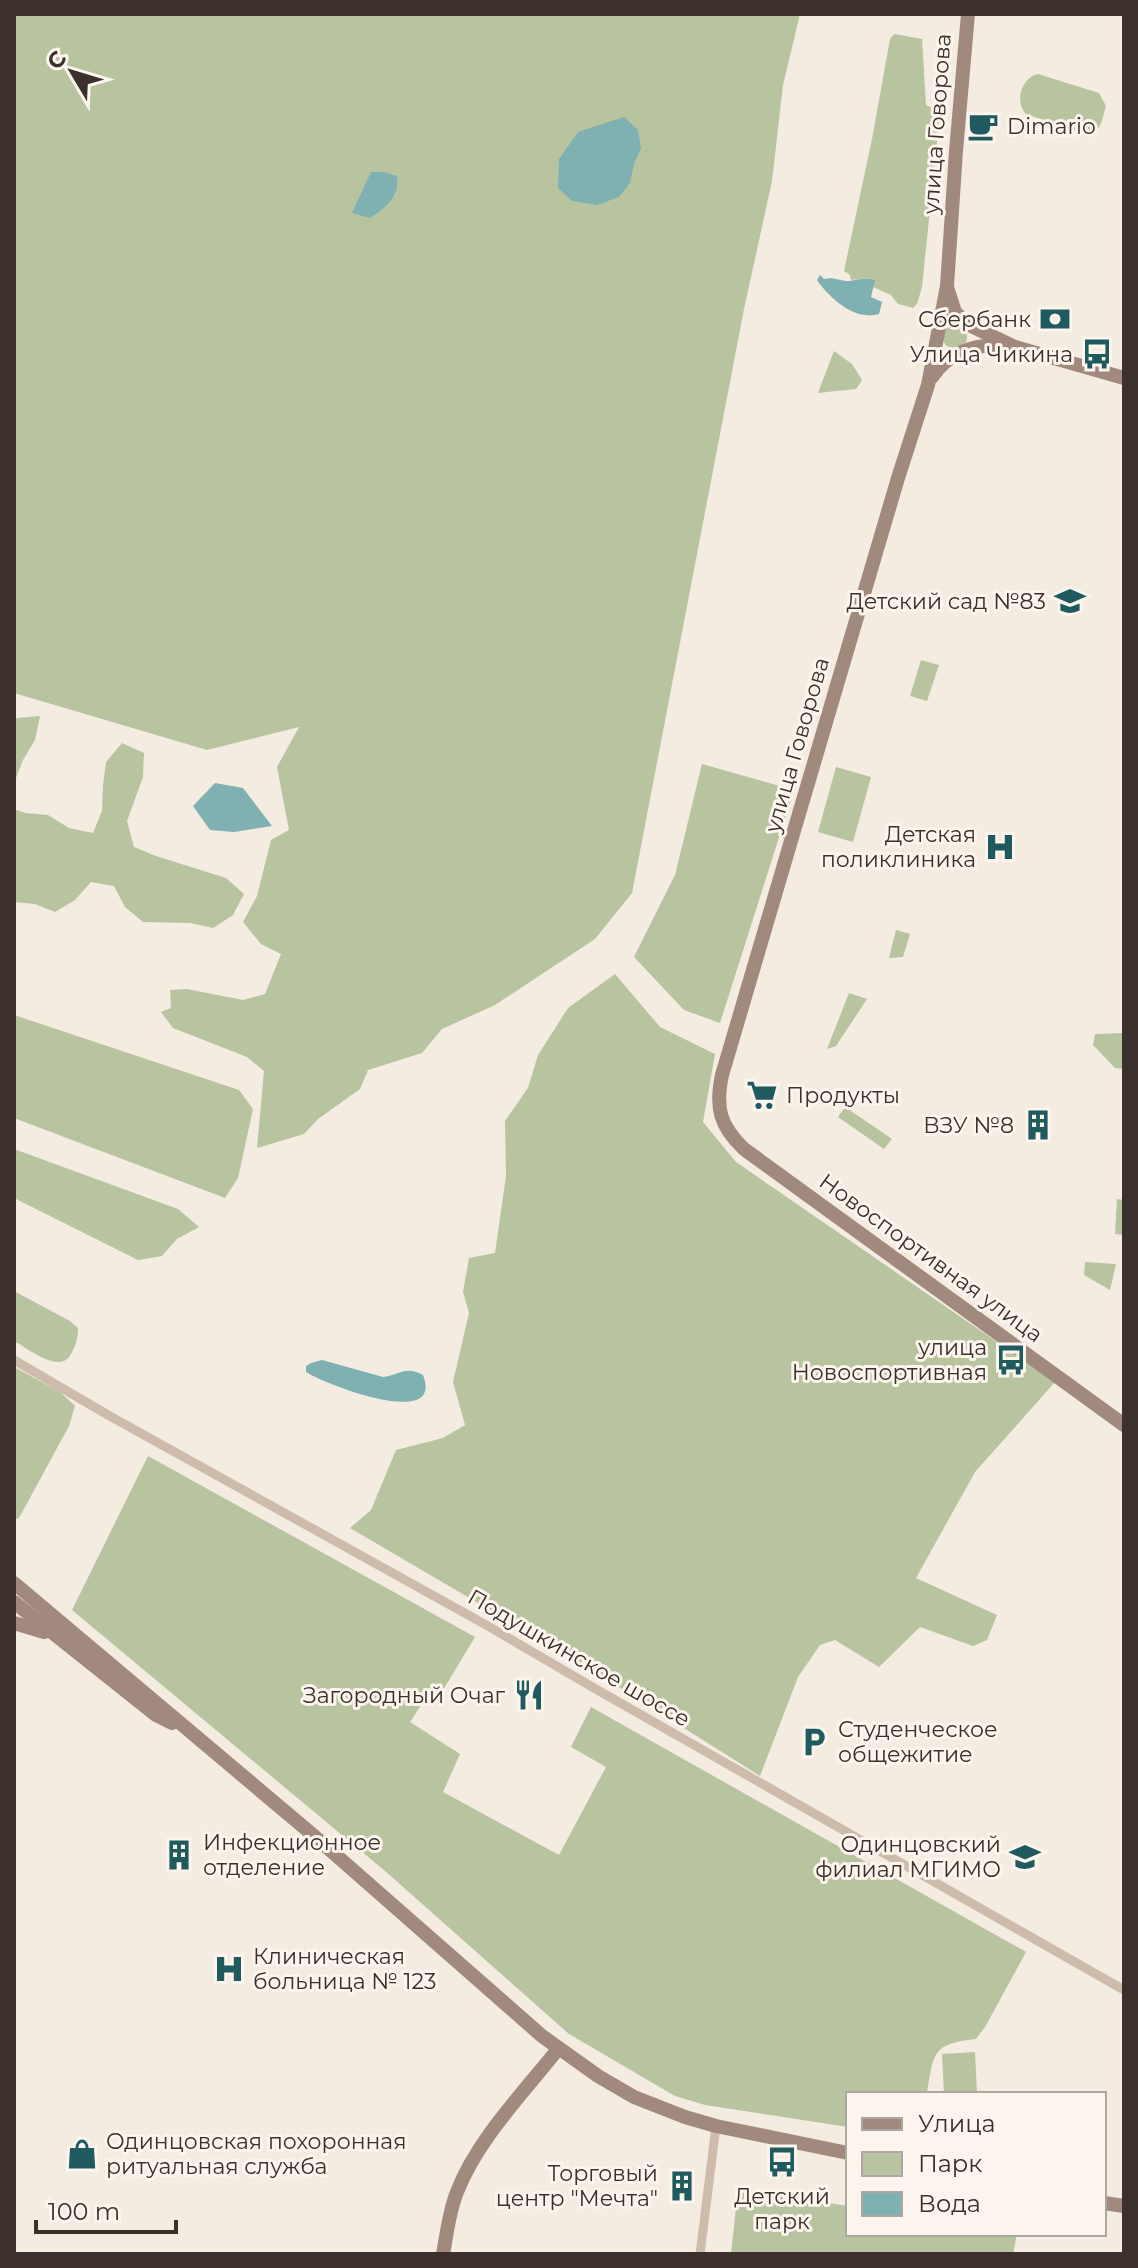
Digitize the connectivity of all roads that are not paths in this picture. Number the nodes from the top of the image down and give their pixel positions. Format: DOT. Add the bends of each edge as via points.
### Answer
graph roads {
  1 [pos="968,14"];
  2 [pos="947,286"];
  3 [pos="965,323"];
  4 [pos="938,334"];
  5 [pos="1015,347"];
  6 [pos="962,352"];
  7 [pos="1124,378"];
  8 [pos="928,385"];
  9 [pos="722,1119"];
  10 [pos="14,1360"];
  11 [pos="1124,1425"];
  12 [pos="14,1583"];
  13 [pos="14,1602"];
  14 [pos="14,1623"];
  15 [pos="85,1659"];
  16 [pos="197,1736"];
  17 [pos="1124,1990"];
  18 [pos="558,2049"];
  19 [pos="716,2126"];
  20 [pos="846,2153"];
  21 [pos="443,2254"];
  22 [pos="700,2254"];
  1 -- 2 [label="main road, улица Говорова"];
  2 -- 3 [label="main road, улица Говорова"];
  2 -- 4 [label="main road, улица Говорова"];
  3 -- 4 [label="main road" via="951,320"];
  3 -- 5 [label="main road"];
  3 -- 6 [label="main road, улица Говорова" via="972,340"];
  4 -- 6 [label="main road" via="943,349"];
  4 -- 8 [label="main road, улица Говорова"];
  5 -- 6 [label="main road" via="990,345"];
  5 -- 7 [label="main road"];
  6 -- 8 [label="main road, улица Говорова" via="944,363"];
  8 -- 9 [label="main road, улица Говорова" via="722,1075"];
  9 -- 11 [label="main road, Новоспортивная улица" via="735,1140 756,1158"];
  10 -- 17 [label="street, Подушкинское шоссе"];
  12 -- 16 [label="main road"];
  13 -- 15 [label="main road"];
  14 -- 15 [label="main road" via="45,1633"];
  15 -- 16 [label="main road" via="156,1715"];
  16 -- 18 [label="main road"];
  18 -- 19 [label="main road" via="634,2097"];
  18 -- 21 [label="main road" via="470,2164 450,2211"];
  19 -- 20 [label="main road"];
  19 -- 22 [label="street"];
}
